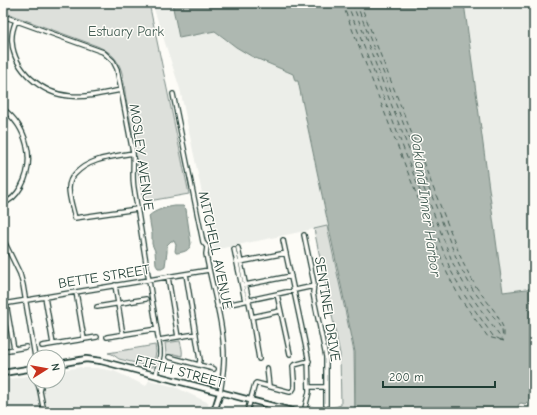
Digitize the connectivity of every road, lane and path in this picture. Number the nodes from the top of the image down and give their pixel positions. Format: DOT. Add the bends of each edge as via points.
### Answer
graph roads {
  1 [pos="3,16"];
  2 [pos="16,21"];
  3 [pos="121,90"];
  4 [pos="173,94"];
  5 [pos="3,109"];
  6 [pos="133,153"];
  7 [pos="3,203"];
  8 [pos="137,209"];
  9 [pos="304,235"];
  10 [pos="3,239"];
  11 [pos="283,240"];
  12 [pos="236,248"];
  13 [pos="286,253"];
  14 [pos="239,262"];
  15 [pos="209,270"];
  16 [pos="186,274"];
  17 [pos="291,276"];
  18 [pos="168,277"];
  19 [pos="149,280"];
  20 [pos="115,285"];
  21 [pos="244,285"];
  22 [pos="314,286"];
  23 [pos="294,290"];
  24 [pos="76,292"];
  25 [pos="277,294"];
  26 [pos="45,297"];
  27 [pos="26,300"];
  28 [pos="146,300"];
  29 [pos="246,301"];
  30 [pos="5,304"];
  31 [pos="118,304"];
  32 [pos="97,307"];
  33 [pos="217,307"];
  34 [pos="280,311"];
  35 [pos="252,317"];
  36 [pos="157,329"];
  37 [pos="196,334"];
  38 [pos="123,335"];
  39 [pos="97,336"];
  40 [pos="107,337"];
  41 [pos="178,337"];
  42 [pos="84,339"];
  43 [pos="159,340"];
  44 [pos="53,344"];
  45 [pos="42,346"];
  46 [pos="26,347"];
  47 [pos="14,349"];
  48 [pos="34,349"];
  49 [pos="3,351"];
  50 [pos="290,354"];
  51 [pos="168,357"];
  52 [pos="259,359"];
  53 [pos="309,362"];
  54 [pos="66,363"];
  55 [pos="199,365"];
  56 [pos="267,368"];
  57 [pos="26,369"];
  58 [pos="214,369"];
  59 [pos="3,373"];
  60 [pos="156,375"];
  61 [pos="269,386"];
  62 [pos="309,387"];
  63 [pos="326,387"];
  64 [pos="40,389"];
  65 [pos="220,392"];
  66 [pos="250,400"];
  67 [pos="326,405"];
  68 [pos="281,410"];
  69 [pos="44,412"];
  70 [pos="214,412"];
  71 [pos="247,412"];
  72 [pos="296,412"];
  73 [pos="304,412"];
  1 -- 2 [label="street, MOSLEY AVENUE"];
  2 -- 3 [label="street, MOSLEY AVENUE" via="103,52 115,65"];
  2 -- 3 [label="street" via="12,33 15,55 33,81 55,93 72,96"];
  3 -- 6 [label="street, MOSLEY AVENUE"];
  4 -- 15 [label="street, MITCHELL AVENUE"];
  5 -- 7 [label="street" via="23,133 28,157 26,175 20,189 13,198"];
  6 -- 8 [label="street, MOSLEY AVENUE" via="133,184"];
  6 -- 8 [label="street" via="104,158 82,167 70,179 69,187 75,218"];
  8 -- 19 [label="street, MOSLEY AVENUE"];
  9 -- 22 [label="street, SENTINEL DRIVE"];
  10 -- 27 [label="street" via="20,274"];
  11 -- 13 [label="street"];
  12 -- 14 [label="street"];
  13 -- 14 [label="street"];
  13 -- 17 [label="street"];
  14 -- 21 [label="street"];
  15 -- 16 [label="street, BETTE STREET"];
  15 -- 33 [label="street, MITCHELL AVENUE"];
  16 -- 18 [label="street, BETTE STREET"];
  16 -- 37 [label="street"];
  17 -- 21 [label="street"];
  17 -- 23 [label="street"];
  18 -- 19 [label="street, BETTE STREET"];
  18 -- 41 [label="street"];
  19 -- 20 [label="street, BETTE STREET"];
  19 -- 36 [label="street, MOSLEY AVENUE"];
  20 -- 24 [label="street, BETTE STREET"];
  20 -- 31 [label="street"];
  21 -- 29 [label="street"];
  22 -- 23 [label="street"];
  22 -- 63 [label="street, SENTINEL DRIVE" via="326,357"];
  23 -- 25 [label="street"];
  23 -- 53 [label="street"];
  24 -- 26 [label="street, BETTE STREET"];
  24 -- 42 [label="street"];
  25 -- 29 [label="street"];
  25 -- 34 [label="street"];
  26 -- 27 [label="street, BETTE STREET"];
  26 -- 44 [label="street"];
  27 -- 30 [label="street, BETTE STREET"];
  27 -- 48 [label="street"];
  28 -- 31 [label="street"];
  29 -- 33 [label="street"];
  29 -- 35 [label="street"];
  30 -- 47 [label="street"];
  31 -- 32 [label="street"];
  31 -- 38 [label="street"];
  33 -- 65 [label="street, MITCHELL AVENUE" via="224,358"];
  34 -- 35 [label="street"];
  34 -- 50 [label="street"];
  35 -- 52 [label="street"];
  36 -- 38 [label="street"];
  36 -- 43 [label="street, MOSLEY AVENUE"];
  37 -- 41 [label="street"];
  37 -- 55 [label="street"];
  38 -- 40 [label="street"];
  39 -- 42 [label="street"];
  41 -- 43 [label="street"];
  42 -- 44 [label="street"];
  43 -- 60 [label="street, MOSLEY AVENUE" via="160,355"];
  44 -- 45 [label="street"];
  46 -- 47 [label="street"];
  47 -- 49 [label="street"];
  51 -- 55 [label="street"];
  53 -- 61 [label="street" via="294,365 292,391"];
  53 -- 62 [label="street"];
  54 -- 60 [label="street, FIFTH STREET" via="96,360"];
  55 -- 58 [label="street"];
  56 -- 61 [label="street"];
  57 -- 59 [label="street"];
  60 -- 65 [label="street, FIFTH STREET"];
  61 -- 66 [label="street" via="256,383"];
  62 -- 63 [label="street"];
  62 -- 73 [label="street"];
  63 -- 67 [label="street, SENTINEL DRIVE"];
  64 -- 69 [label="street"];
  65 -- 66 [label="street, FIFTH STREET"];
  65 -- 70 [label="street, MITCHELL AVENUE"];
  66 -- 68 [label="street, FIFTH STREET"];
  66 -- 71 [label="street"];
  68 -- 72 [label="street, FIFTH STREET"];
}
